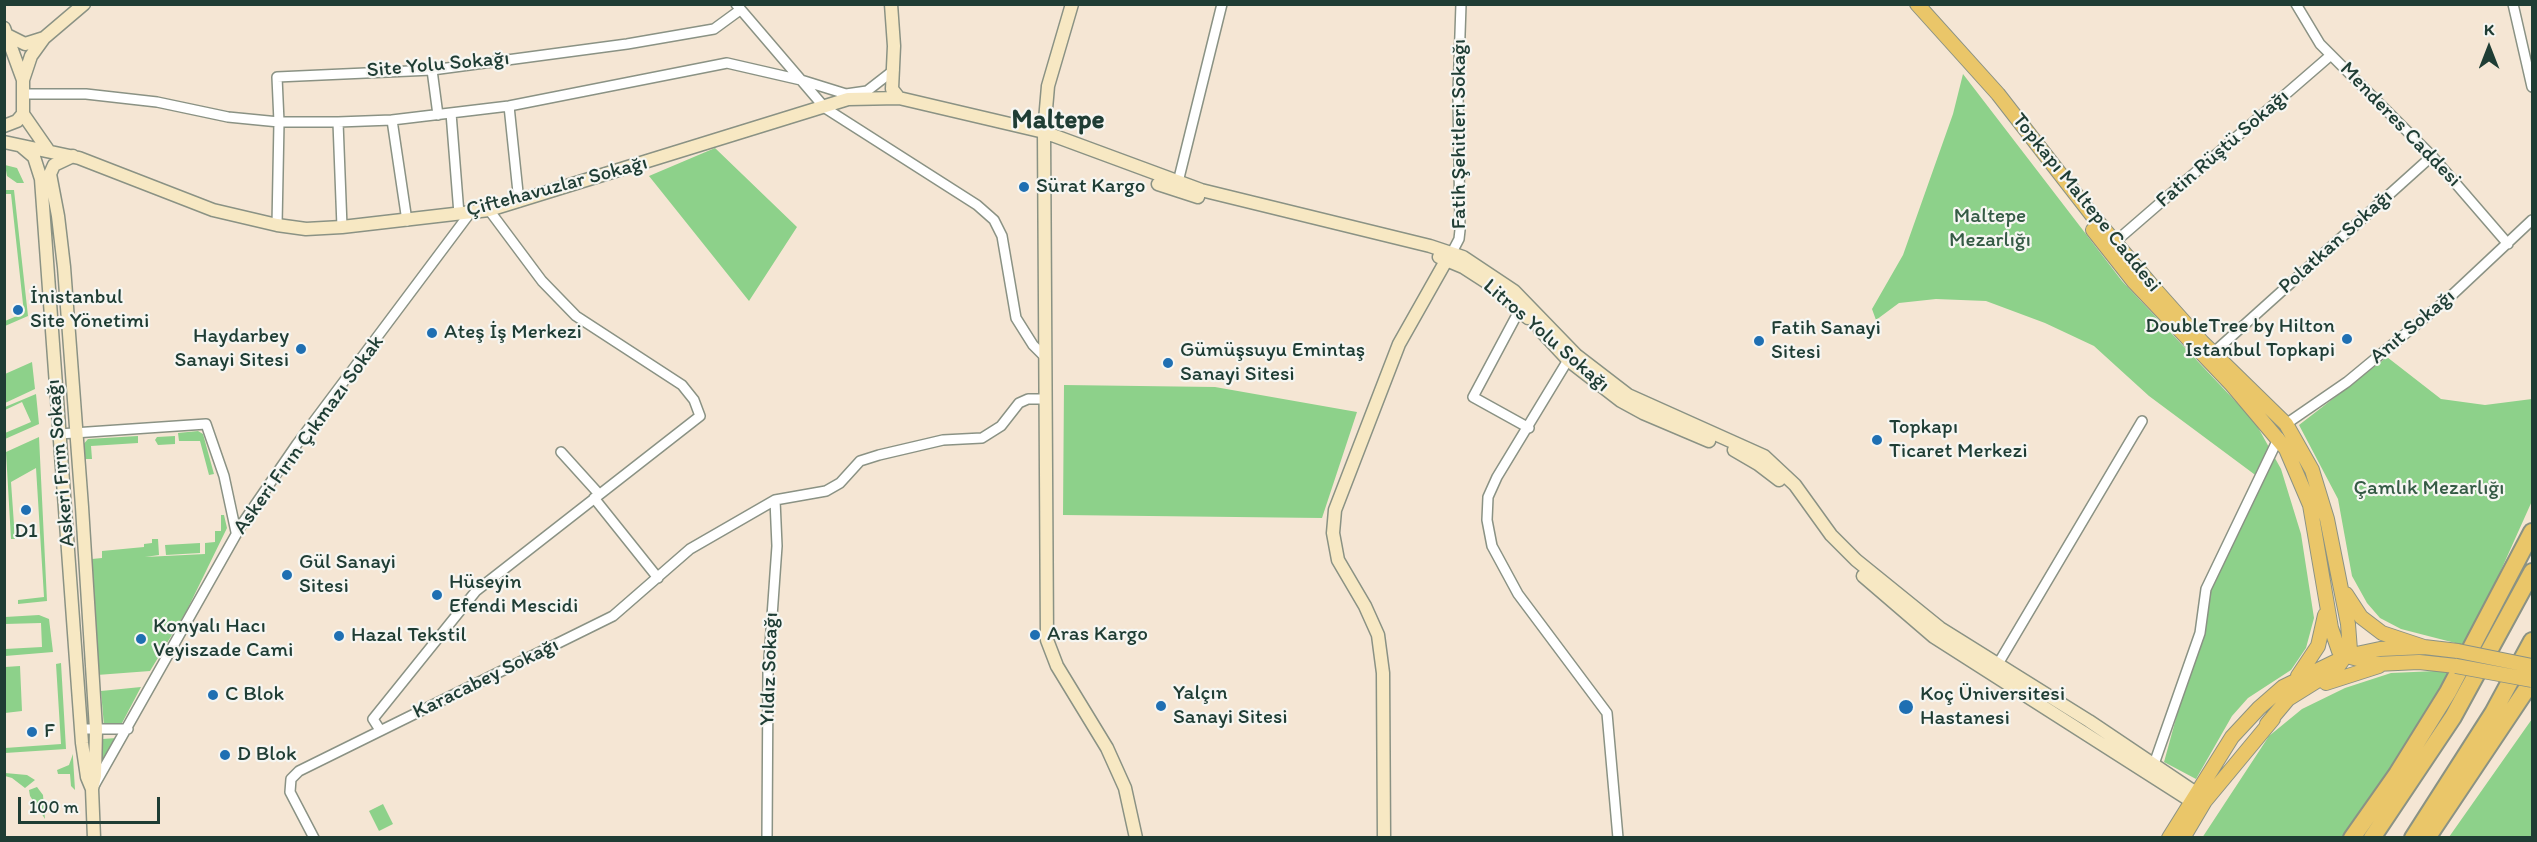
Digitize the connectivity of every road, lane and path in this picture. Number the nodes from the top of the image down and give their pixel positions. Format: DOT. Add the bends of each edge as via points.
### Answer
graph roads {
  1 [pos="84,4"];
  2 [pos="891,4"];
  3 [pos="1072,4"];
  4 [pos="1222,4"];
  5 [pos="1461,4"];
  6 [pos="2296,4"];
  7 [pos="2513,4"];
  8 [pos="738,7"];
  9 [pos="1921,9"];
  10 [pos="6,32"];
  11 [pos="44,38"];
  12 [pos="2331,55"];
  13 [pos="432,70"];
  14 [pos="894,70"];
  15 [pos="23,80"];
  16 [pos="801,80"];
  17 [pos="2532,87"];
  18 [pos="23,94"];
  19 [pos="899,98"];
  20 [pos="833,101"];
  21 [pos="509,106"];
  22 [pos="451,113"];
  23 [pos="23,114"];
  24 [pos="438,115"];
  25 [pos="392,120"];
  26 [pos="279,122"];
  27 [pos="338,122"];
  28 [pos="4,126"];
  29 [pos="1044,132"];
  30 [pos="4,142"];
  31 [pos="18,144"];
  32 [pos="48,150"];
  33 [pos="73,156"];
  34 [pos="2432,156"];
  35 [pos="1177,186"];
  36 [pos="519,202"];
  37 [pos="489,210"];
  38 [pos="464,213"];
  39 [pos="2532,220"];
  40 [pos="407,221"];
  41 [pos="277,225"];
  42 [pos="342,227"];
  43 [pos="2508,244"];
  44 [pos="2111,245"];
  45 [pos="1450,256"];
  46 [pos="1520,309"];
  47 [pos="2213,353"];
  48 [pos="1045,357"];
  49 [pos="1568,360"];
  50 [pos="1045,399"];
  51 [pos="2142,420"];
  52 [pos="2286,424"];
  53 [pos="1529,428"];
  54 [pos="76,433"];
  55 [pos="58,434"];
  56 [pos="2279,437"];
  57 [pos="561,452"];
  58 [pos="1761,460"];
  59 [pos="597,496"];
  60 [pos="775,501"];
  61 [pos="82,507"];
  62 [pos="65,509"];
  63 [pos="2532,532"];
  64 [pos="236,535"];
  65 [pos="2532,572"];
  66 [pos="658,578"];
  67 [pos="2342,588"];
  68 [pos="2327,604"];
  69 [pos="2532,641"];
  70 [pos="2424,647"];
  71 [pos="2347,656"];
  72 [pos="2386,665"];
  73 [pos="2532,666"];
  74 [pos="1995,669"];
  75 [pos="2296,680"];
  76 [pos="2532,681"];
  77 [pos="2267,724"];
  78 [pos="81,729"];
  79 [pos="96,729"];
  80 [pos="128,729"];
  81 [pos="380,730"];
  82 [pos="2154,764"];
  83 [pos="92,789"];
  84 [pos="2198,801"];
  85 [pos="94,837"];
  86 [pos="314,837"];
  87 [pos="767,837"];
  88 [pos="1136,837"];
  89 [pos="1384,837"];
  90 [pos="1618,837"];
  91 [pos="2169,837"];
  92 [pos="2183,837"];
  93 [pos="2193,837"];
  94 [pos="2352,837"];
  95 [pos="2372,837"];
  96 [pos="2413,837"];
  97 [pos="2427,837"];
  1 -- 11 [label="main road"];
  2 -- 14 [label="main road"];
  3 -- 29 [label="main road" via="1048,87"];
  4 -- 35 [label="street"];
  5 -- 45 [label="street, Fatih Şehitleri Sokağı" via="1460,230"];
  6 -- 12 [label="street, Menderes Caddesi" via="2310,31"];
  7 -- 17 [label="street"];
  8 -- 13 [label="street, Site Yolu Sokağı" via="714,29 705,31"];
  8 -- 16 [label="street"];
  9 -- 44 [label="main road, Topkapı Maltepe Caddesi"];
  10 -- 11 [label="main road" via="18,43"];
  10 -- 15 [label="main road"];
  11 -- 15 [label="main road" via="31,56"];
  12 -- 34 [label="street, Menderes Caddesi"];
  12 -- 44 [label="street, Fatin Rüştü Sokağı"];
  13 -- 24 [label="street"];
  13 -- 26 [label="street, Site Yolu Sokağı" via="277,77"];
  14 -- 19 [label="main road" via="892,90"];
  14 -- 20 [label="street" via="867,91"];
  15 -- 18 [label="main road"];
  16 -- 20 [label="street"];
  16 -- 20 [label="street"];
  16 -- 21 [label="street" via="727,63"];
  18 -- 23 [label="main road"];
  18 -- 26 [label="street" via="157,102 228,117"];
  19 -- 20 [label="main road, Çiftehavuzlar Sokağı"];
  19 -- 29 [label="main road, Litros Yolu Sokağı"];
  20 -- 36 [label="main road, Çiftehavuzlar Sokağı"];
  20 -- 48 [label="street" via="994,220 1002,236 1016,318"];
  21 -- 22 [label="street"];
  21 -- 36 [label="street"];
  22 -- 24 [label="street"];
  22 -- 38 [label="street"];
  23 -- 28 [label="main road"];
  23 -- 32 [label="main road"];
  24 -- 25 [label="street"];
  25 -- 27 [label="street"];
  25 -- 40 [label="street"];
  26 -- 27 [label="street"];
  26 -- 41 [label="street, Site Yolu Sokağı"];
  27 -- 42 [label="street"];
  29 -- 35 [label="main road, Litros Yolu Sokağı" via="1050,141 1070,152"];
  29 -- 48 [label="main road"];
  30 -- 31 [label="main road, Çiftehavuzlar Sokağı"];
  31 -- 32 [label="main road, Çiftehavuzlar Sokağı"];
  31 -- 55 [label="main road, Askeri Fırın Sokağı" via="34,157 41,179"];
  32 -- 33 [label="main road, Çiftehavuzlar Sokağı"];
  33 -- 41 [label="main road, Çiftehavuzlar Sokağı" via="213,210"];
  33 -- 54 [label="main road, Askeri Fırın Sokağı" via="54,165 50,174 64,267"];
  34 -- 43 [label="street, Menderes Caddesi"];
  34 -- 47 [label="street, Polatkan Sokağı"];
  35 -- 45 [label="main road, Litros Yolu Sokağı" via="1322,230"];
  36 -- 37 [label="main road, Çiftehavuzlar Sokağı"];
  37 -- 38 [label="main road, Çiftehavuzlar Sokağı"];
  37 -- 59 [label="street" via="542,281 576,316 664,371 688,392 697,408 700,416"];
  38 -- 40 [label="main road, Çiftehavuzlar Sokağı"];
  38 -- 64 [label="street, Askeri Fırın Çıkmazı Sokak"];
  39 -- 43 [label="street, Anıt Sokağı"];
  40 -- 42 [label="main road, Çiftehavuzlar Sokağı"];
  41 -- 42 [label="main road, Çiftehavuzlar Sokağı" via="306,229"];
  43 -- 52 [label="street, Anıt Sokağı" via="2355,375"];
  44 -- 47 [label="main road, Topkapı Maltepe Caddesi"];
  44 -- 56 [label="main road, Topkapı Maltepe Caddesi" via="2161,312"];
  45 -- 46 [label="main road, Litros Yolu Sokağı"];
  45 -- 58 [label="main road, Litros Yolu Sokağı" via="1514,291 1576,356 1609,383"];
  45 -- 89 [label="main road" via="1399,344 1335,510 1333,533 1338,560 1378,635 1383,673"];
  46 -- 49 [label="main road, Litros Yolu Sokağı"];
  46 -- 53 [label="street" via="1473,398"];
  47 -- 52 [label="main road, Topkapı Maltepe Caddesi"];
  48 -- 50 [label="main road"];
  49 -- 53 [label="street"];
  49 -- 58 [label="main road, Litros Yolu Sokağı" via="1601,387 1643,413"];
  50 -- 60 [label="street, Karacabey Sokağı" via="1019,402 1001,426 982,438 943,440 861,460 840,483 826,491"];
  50 -- 88 [label="main road" via="1047,639 1057,666 1121,778"];
  51 -- 74 [label="street"];
  52 -- 56 [label="main road"];
  52 -- 67 [label="main road, Topkapı Maltepe Caddesi" via="2321,491"];
  53 -- 90 [label="street" via="1488,497 1492,546 1518,594 1607,713"];
  54 -- 55 [label="street"];
  54 -- 61 [label="main road, Askeri Fırın Sokağı"];
  54 -- 64 [label="street" via="206,424 233,508"];
  55 -- 62 [label="main road, Askeri Fırın Sokağı"];
  56 -- 68 [label="main road, Topkapı Maltepe Caddesi" via="2310,505"];
  56 -- 82 [label="street" via="2206,590 2200,633"];
  57 -- 59 [label="street"];
  58 -- 74 [label="main road, Litros Yolu Sokağı" via="1788,488 1826,541 1851,565 1934,637"];
  59 -- 66 [label="street"];
  59 -- 81 [label="street" via="476,591 372,719"];
  60 -- 66 [label="street, Karacabey Sokağı" via="690,549"];
  60 -- 87 [label="street, Yıldız Sokağı" via="777,546 768,673"];
  61 -- 62 [label="main road"];
  61 -- 79 [label="main road, Askeri Fırın Sokağı"];
  62 -- 78 [label="main road, Askeri Fırın Sokağı"];
  63 -- 94 [label="highway" via="2448,692"];
  64 -- 80 [label="street, Askeri Fırın Çıkmazı Sokak"];
  65 -- 95 [label="highway" via="2453,717"];
  66 -- 81 [label="street, Karacabey Sokağı" via="613,616"];
  67 -- 70 [label="main road" via="2361,617 2372,626"];
  67 -- 71 [label="main road, Topkapı Maltepe Caddesi" via="2350,643"];
  68 -- 71 [label="main road, Topkapı Maltepe Caddesi" via="2333,639"];
  68 -- 75 [label="main road" via="2318,646"];
  69 -- 96 [label="highway" via="2493,713"];
  70 -- 71 [label="main road" via="2402,646"];
  70 -- 73 [label="main road, bridge"];
  71 -- 72 [label="main road"];
  71 -- 75 [label="main road"];
  71 -- 77 [label="main road" via="2333,672 2288,699"];
  72 -- 76 [label="main road, bridge" via="2419,662 2456,666"];
  72 -- 77 [label="main road" via="2330,681 2302,696"];
  74 -- 82 [label="main road, Litros Yolu Sokağı"];
  74 -- 84 [label="main road, Litros Yolu Sokağı"];
  75 -- 84 [label="main road" via="2242,724"];
  76 -- 97 [label="highway"];
  77 -- 84 [label="main road"];
  78 -- 79 [label="street"];
  78 -- 83 [label="main road, Askeri Fırın Sokağı" via="84,763"];
  79 -- 80 [label="street"];
  79 -- 83 [label="main road, Askeri Fırın Sokağı"];
  80 -- 83 [label="street, Askeri Fırın Çıkmazı Sokak"];
  81 -- 86 [label="street, Karacabey Sokağı" via="299,771 291,779 292,797"];
  82 -- 84 [label="main road, Litros Yolu Sokağı"];
  83 -- 85 [label="main road, Askeri Fırın Sokağı"];
  84 -- 91 [label="main road"];
  84 -- 92 [label="main road"];
  84 -- 93 [label="main road" via="2206,818"];
}
